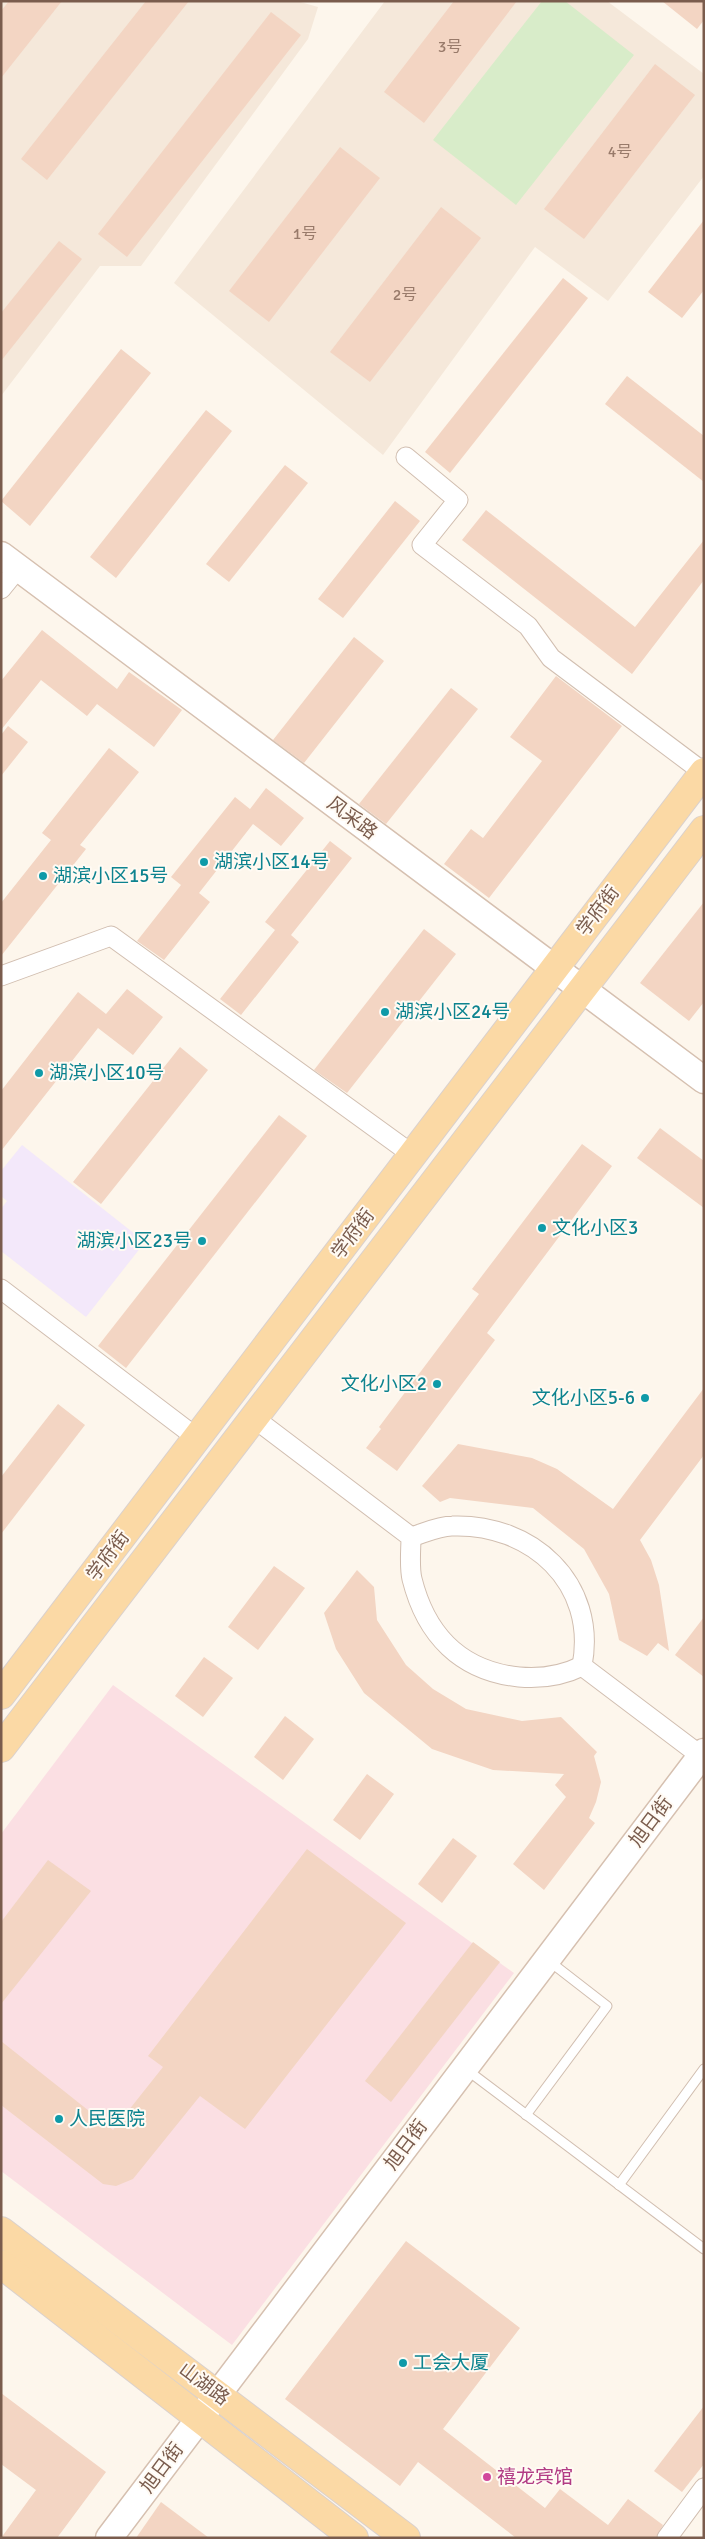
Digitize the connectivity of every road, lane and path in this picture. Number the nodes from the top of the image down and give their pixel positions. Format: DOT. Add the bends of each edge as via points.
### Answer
graph roads {
  1 [pos="406,457"];
  2 [pos="9,561"];
  3 [pos="1,589"];
  4 [pos="703,772"];
  5 [pos="704,830"];
  6 [pos="554,969"];
  7 [pos="1,976"];
  8 [pos="584,989"];
  9 [pos="704,1080"];
  10 [pos="413,1155"];
  11 [pos="1,1289"];
  12 [pos="254,1418"];
  13 [pos="198,1438"];
  14 [pos="126,1532"];
  15 [pos="411,1537"];
  16 [pos="152,1552"];
  17 [pos="582,1666"];
  18 [pos="1,1695"];
  19 [pos="1,1748"];
  20 [pos="702,1754"];
  21 [pos="547,1959"];
  22 [pos="464,2068"];
  23 [pos="704,2069"];
  24 [pos="526,2115"];
  25 [pos="619,2185"];
  26 [pos="1,2230"];
  27 [pos="704,2249"];
  28 [pos="1,2264"];
  29 [pos="217,2394"];
  30 [pos="200,2418"];
  31 [pos="704,2488"];
  32 [pos="109,2538"];
  33 [pos="354,2538"];
  34 [pos="406,2538"];
  35 [pos="667,2538"];
  1 -- 4 [label="street" via="458,500 422,546 528,626 551,658"];
  2 -- 3 [label="street"];
  2 -- 6 [label="main road, 风采路"];
  4 -- 6 [label="main road, 学府街"];
  5 -- 8 [label="main road, 学府街"];
  6 -- 8 [label="main road, 风采路"];
  6 -- 10 [label="main road, 学府街"];
  7 -- 10 [label="street" via="111,936"];
  8 -- 9 [label="main road, 风采路"];
  8 -- 12 [label="main road, 学府街"];
  10 -- 13 [label="main road, 学府街"];
  11 -- 13 [label="street"];
  12 -- 15 [label="street"];
  12 -- 16 [label="main road, 学府街"];
  13 -- 14 [label="main road, 学府街"];
  14 -- 16 [label="main road" via="126,1544 132,1552"];
  14 -- 18 [label="main road, 学府街"];
  15 -- 17 [label="street" via="411,1576 420,1603 437,1634 456,1653 480,1669 500,1675 555,1676"];
  15 -- 17 [label="street" via="450,1526 478,1526 512,1535 535,1547 558,1567 574,1598 585,1637"];
  16 -- 19 [label="main road, 学府街"];
  17 -- 20 [label="street"];
  20 -- 21 [label="main road, 旭日街"];
  21 -- 22 [label="main road, 旭日街"];
  21 -- 24 [label="lane" via="607,2006"];
  22 -- 24 [label="lane"];
  22 -- 29 [label="main road, 旭日街"];
  23 -- 25 [label="lane"];
  24 -- 25 [label="lane"];
  25 -- 27 [label="lane"];
  26 -- 29 [label="main road, 山湖路"];
  28 -- 30 [label="main road, 山湖路"];
  29 -- 30 [label="main road, 旭日街"];
  29 -- 34 [label="main road, 山湖路"];
  30 -- 32 [label="main road, 旭日街"];
  30 -- 33 [label="main road, 山湖路"];
  31 -- 35 [label="street"];
}
